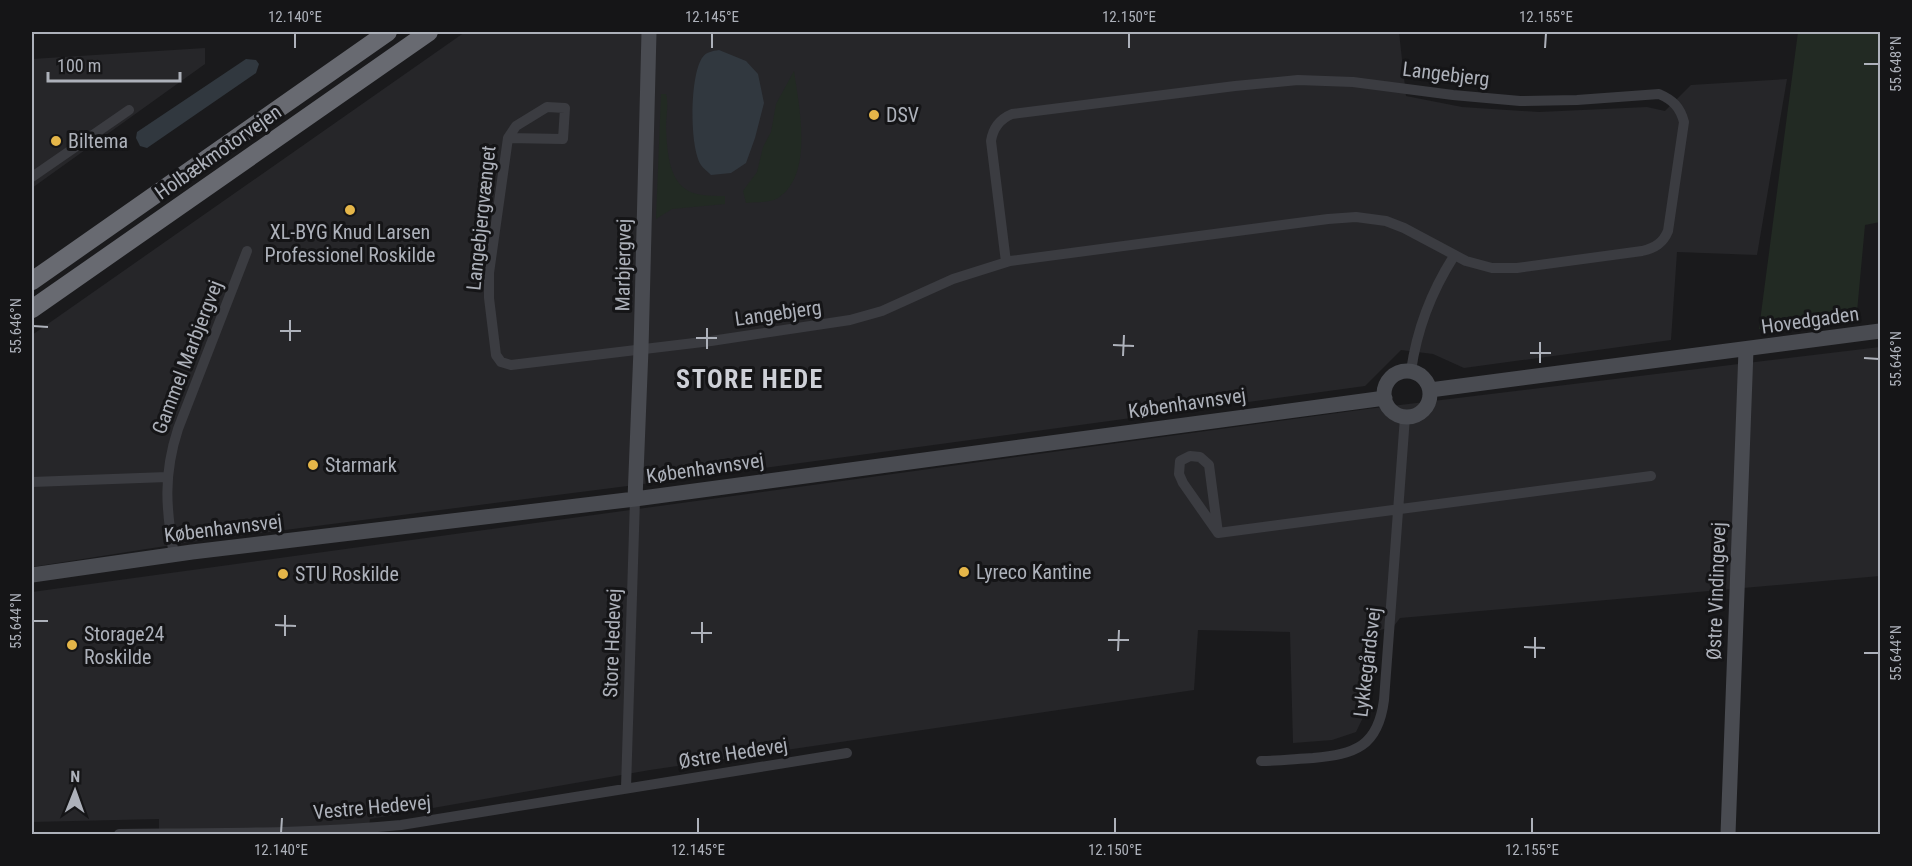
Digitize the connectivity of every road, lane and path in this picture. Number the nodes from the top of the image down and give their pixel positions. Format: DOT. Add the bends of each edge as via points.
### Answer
graph roads {
  1 [pos="388,32"];
  2 [pos="429,32"];
  3 [pos="649,32"];
  4 [pos="129,110"];
  5 [pos="508,138"];
  6 [pos="32,177"];
  7 [pos="247,251"];
  8 [pos="1454,256"];
  9 [pos="1006,262"];
  10 [pos="55,265"];
  11 [pos="32,276"];
  12 [pos="32,281"];
  13 [pos="32,312"];
  14 [pos="1881,332"];
  15 [pos="642,349"];
  16 [pos="1746,350"];
  17 [pos="510,365"];
  18 [pos="1411,371"];
  19 [pos="1430,390"];
  20 [pos="1384,398"];
  21 [pos="1406,417"];
  22 [pos="1651,476"];
  23 [pos="167,477"];
  24 [pos="32,482"];
  25 [pos="635,499"];
  26 [pos="1398,509"];
  27 [pos="1218,532"];
  28 [pos="174,555"];
  29 [pos="32,575"];
  30 [pos="847,753"];
  31 [pos="1261,761"];
  32 [pos="626,788"];
  33 [pos="119,834"];
  34 [pos="1728,834"];
  1 -- 10 [label="highway, Holbækmotorvejen"];
  2 -- 13 [label="highway, Holbækmotorvejen"];
  3 -- 15 [label="main road, Marbjergvej"];
  4 -- 6 [label="street"];
  5 -- 5 [label="street, Langebjergvænget" via="516,126 547,107 565,108 563,139"];
  5 -- 17 [label="street, Langebjergvænget" via="489,298 496,355"];
  7 -- 23 [label="street, Gammel Marbjergvej" via="178,429"];
  8 -- 9 [label="street, Langebjerg" via="1404,228 1356,217"];
  8 -- 9 [label="street, Langebjerg" via="1492,268 1517,268 1653,248 1664,240 1671,213 1684,122 1677,105 1659,94 1520,101 1372,83 1304,80 1012,114 997,125 991,141"];
  8 -- 18 [label="street" via="1429,299 1414,346"];
  9 -- 15 [label="street, Langebjerg" via="850,320"];
  10 -- 11 [label="highway"];
  10 -- 12 [label="highway, Holbækmotorvejen"];
  14 -- 16 [label="main road, Hovedgaden"];
  15 -- 17 [label="street, Langebjerg"];
  15 -- 25 [label="main road, Marbjergvej"];
  16 -- 19 [label="main road"];
  16 -- 34 [label="main road, Østre Vindingevej"];
  18 -- 19 [label="main road" via="1423,377"];
  18 -- 20 [label="main road" via="1394,375 1384,390"];
  19 -- 21 [label="main road" via="1427,406"];
  20 -- 21 [label="main road" via="1392,411"];
  20 -- 25 [label="main road, Københavnsvej"];
  21 -- 26 [label="street, Lykkegårdsvej"];
  22 -- 26 [label="street"];
  23 -- 24 [label="street"];
  23 -- 28 [label="street, Gammel Marbjergvej" via="166,504"];
  25 -- 28 [label="main road, Københavnsvej"];
  25 -- 32 [label="street, Store Hedevej"];
  26 -- 27 [label="street"];
  26 -- 31 [label="street, Lykkegårdsvej" via="1379,726 1363,746 1347,753"];
  27 -- 27 [label="street" via="1209,465 1200,457 1190,456 1180,461 1179,474"];
  28 -- 29 [label="main road, Københavnsvej"];
  30 -- 32 [label="street, Østre Hedevej"];
  32 -- 33 [label="street, Vestre Hedevej" via="401,825"];
}
